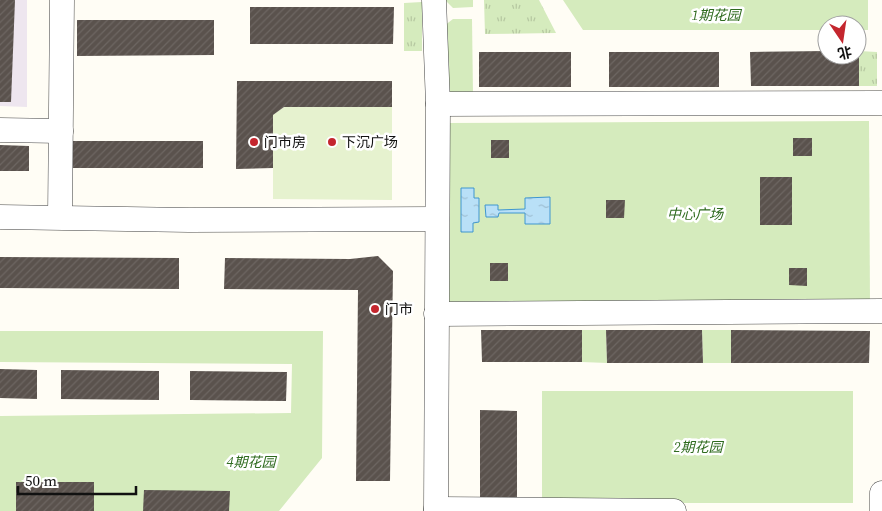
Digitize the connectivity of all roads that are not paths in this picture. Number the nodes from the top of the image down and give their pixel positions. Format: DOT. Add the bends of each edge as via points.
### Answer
graph roads {
  1 [pos="62,0"];
  2 [pos="434,0"];
  3 [pos="882,103"];
  4 [pos="438,104"];
  5 [pos="0,130"];
  6 [pos="61,131"];
  7 [pos="0,216"];
  8 [pos="60,217"];
  9 [pos="437,219"];
  10 [pos="882,311"];
  11 [pos="436,314"];
  12 [pos="882,493"];
  13 [pos="436,510"];
  14 [pos="469,511"];
  15 [pos="674,511"];
  16 [pos="882,511"];
  1 -- 6 [label="street"];
  2 -- 4 [label="street"];
  3 -- 4 [label="street"];
  4 -- 9 [label="street"];
  5 -- 6 [label="street"];
  6 -- 8 [label="street"];
  7 -- 8 [label="street"];
  8 -- 9 [label="street"];
  9 -- 11 [label="street"];
  10 -- 11 [label="street"];
  11 -- 13 [label="street"];
  12 -- 16 [label="street"];
  13 -- 14 [label="street"];
  14 -- 15 [label="street"];
}
